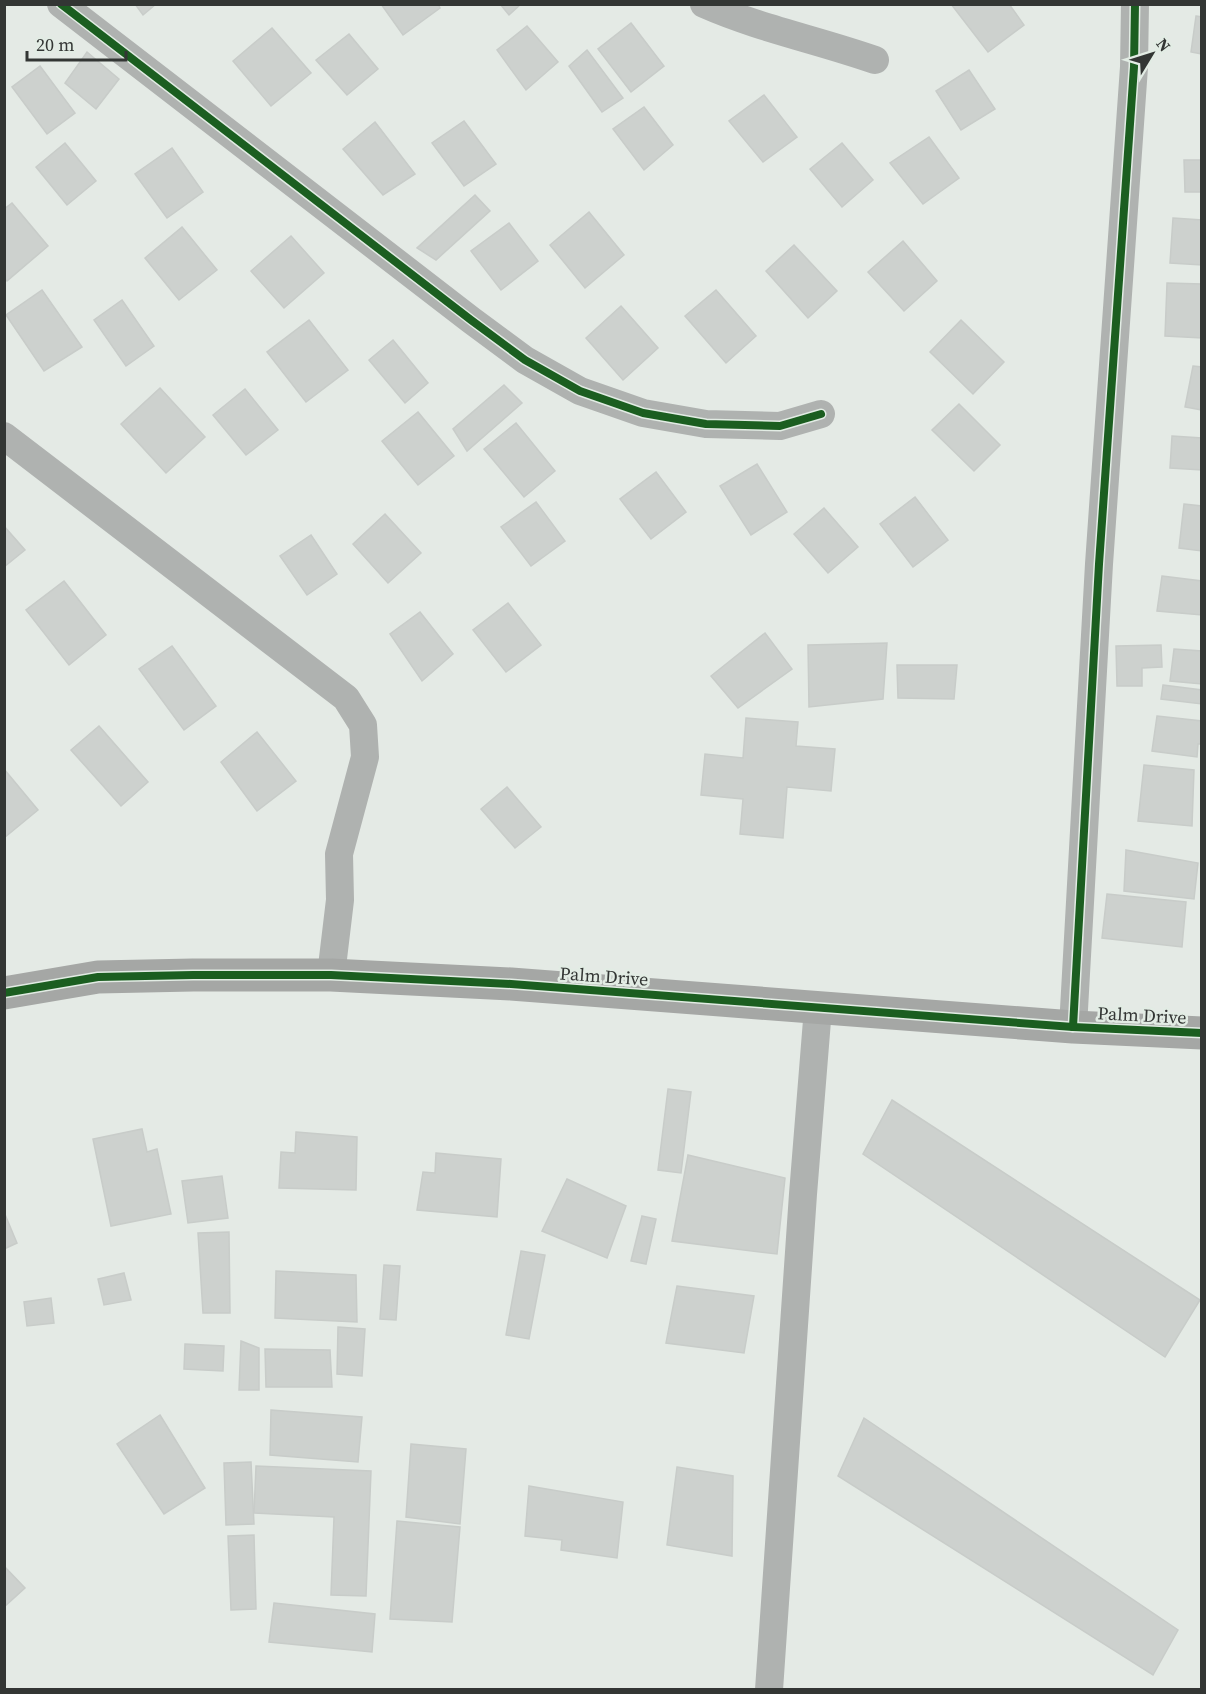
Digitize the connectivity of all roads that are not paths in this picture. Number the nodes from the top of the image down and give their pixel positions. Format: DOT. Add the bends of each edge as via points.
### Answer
graph roads {
  1 [pos="61,4"];
  2 [pos="704,4"];
  3 [pos="1135,4"];
  4 [pos="875,60"];
  5 [pos="820,414"];
  6 [pos="4,436"];
  7 [pos="331,975"];
  8 [pos="4,993"];
  9 [pos="818,1008"];
  10 [pos="1073,1027"];
  11 [pos="1202,1033"];
  12 [pos="769,1689"];
  1 -- 5 [label="street" via="480,327 525,360 580,392 643,413 706,424 780,426"];
  2 -- 4 [label="street"];
  3 -- 10 [label="street"];
  6 -- 7 [label="street" via="346,698 363,724 365,757 339,854 340,900"];
  7 -- 8 [label="street, Palm Drive" via="98,977"];
  7 -- 9 [label="street, Palm Drive" via="511,984"];
  9 -- 10 [label="street, Palm Drive"];
  9 -- 12 [label="street"];
  10 -- 11 [label="street, Palm Drive"];
}
